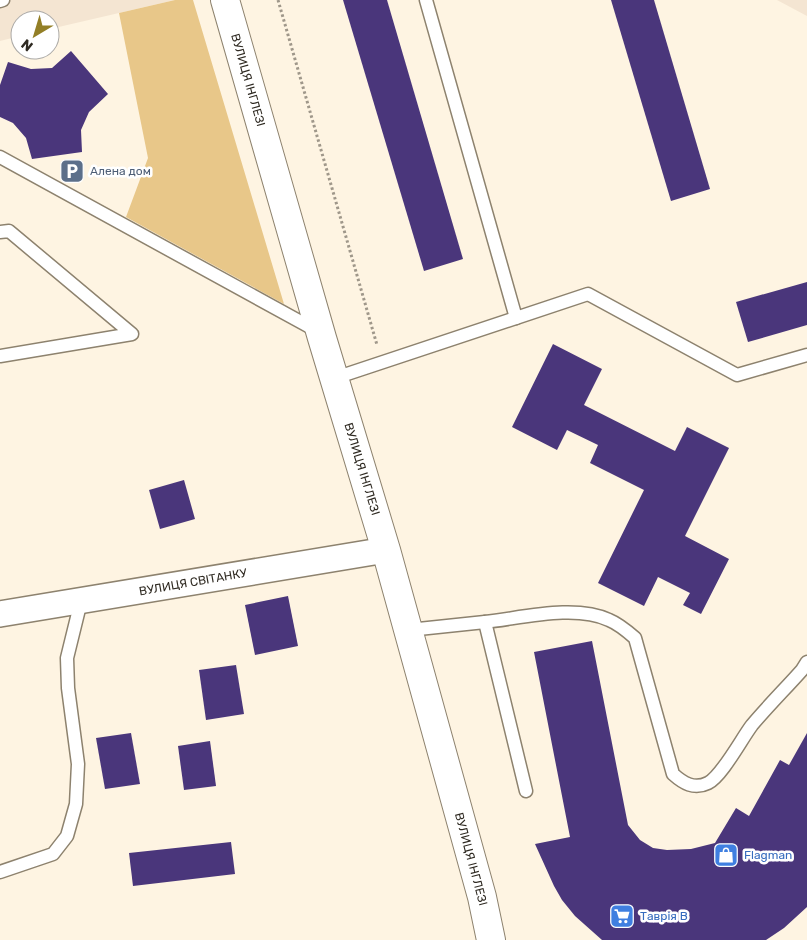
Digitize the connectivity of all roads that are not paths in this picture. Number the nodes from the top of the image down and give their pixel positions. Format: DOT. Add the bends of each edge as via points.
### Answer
graph roads {
  1 [pos="225,0"];
  2 [pos="426,0"];
  3 [pos="0,157"];
  4 [pos="0,232"];
  5 [pos="516,318"];
  6 [pos="321,333"];
  7 [pos="807,355"];
  8 [pos="0,356"];
  9 [pos="335,378"];
  10 [pos="386,550"];
  11 [pos="81,601"];
  12 [pos="0,614"];
  13 [pos="485,622"];
  14 [pos="408,630"];
  15 [pos="807,662"];
  16 [pos="526,791"];
  17 [pos="0,872"];
  18 [pos="491,940"];
  1 -- 6 [label="main road, ВУЛИЦЯ ІНГЛЕЗІ"];
  2 -- 5 [label="lane"];
  3 -- 6 [label="lane"];
  4 -- 8 [label="lane" via="8,230 132,334"];
  5 -- 7 [label="lane" via="588,294 738,375"];
  5 -- 9 [label="lane"];
  6 -- 9 [label="main road, ВУЛИЦЯ ІНГЛЕЗІ"];
  9 -- 10 [label="main road, ВУЛИЦЯ ІНГЛЕЗІ"];
  10 -- 11 [label="street, ВУЛИЦЯ СВІТАНКУ"];
  10 -- 14 [label="main road, ВУЛИЦЯ ІНГЛЕЗІ"];
  11 -- 12 [label="street, ВУЛИЦЯ СВІТАНКУ"];
  11 -- 17 [label="lane" via="67,658 78,764 76,804 67,836 53,854"];
  13 -- 14 [label="lane"];
  13 -- 15 [label="lane" via="572,611 608,619 635,638 673,774 694,786 713,780 752,725"];
  13 -- 16 [label="lane"];
  14 -- 18 [label="main road, ВУЛИЦЯ ІНГЛЕЗІ"];
}
